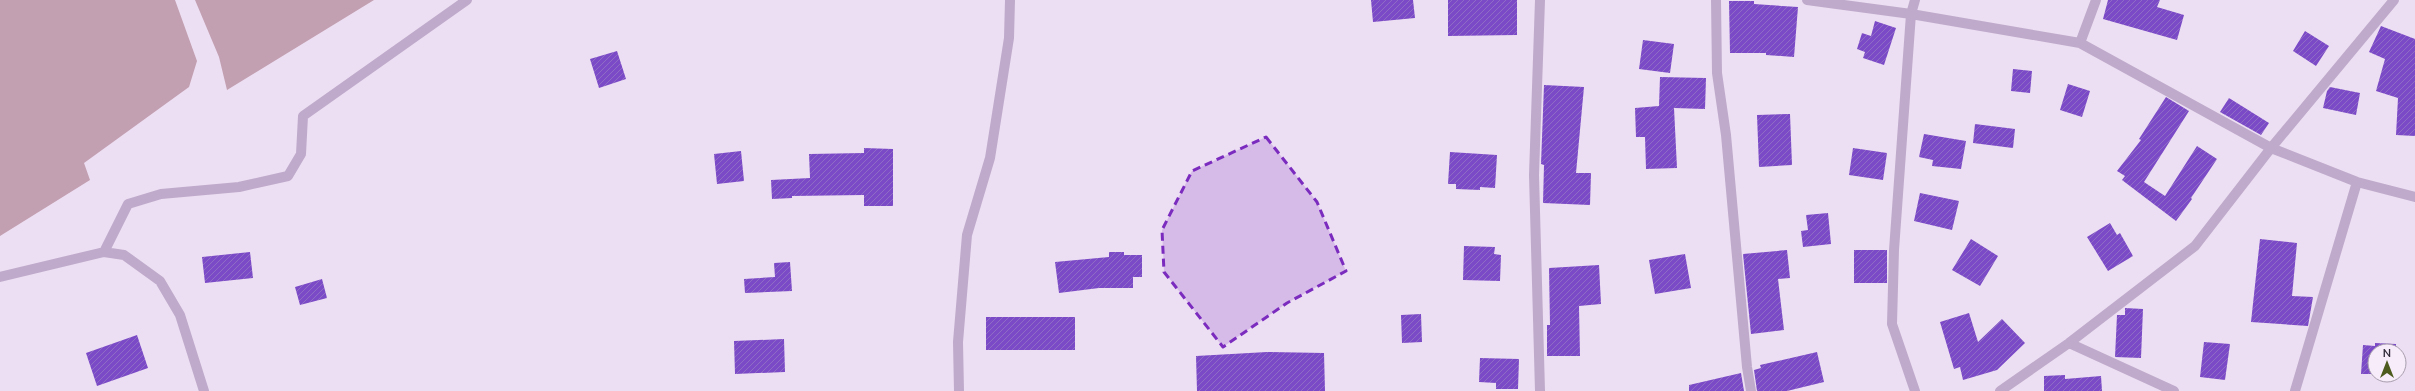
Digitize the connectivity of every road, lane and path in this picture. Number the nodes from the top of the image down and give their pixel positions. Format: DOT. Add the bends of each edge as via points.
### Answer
graph roads {
  1 [pos="467,0"];
  2 [pos="1010,0"];
  3 [pos="1540,0"];
  4 [pos="1716,0"];
  5 [pos="1807,0"];
  6 [pos="1915,0"];
  7 [pos="2096,0"];
  8 [pos="2394,0"];
  9 [pos="1911,14"];
  10 [pos="2080,43"];
  11 [pos="2271,148"];
  12 [pos="2357,182"];
  13 [pos="2415,197"];
  14 [pos="104,252"];
  15 [pos="0,277"];
  16 [pos="2069,343"];
  17 [pos="204,391"];
  18 [pos="959,391"];
  19 [pos="1540,391"];
  20 [pos="1751,391"];
  21 [pos="1915,391"];
  22 [pos="2000,391"];
  23 [pos="2174,391"];
  24 [pos="2295,391"];
  1 -- 14 [label="street" via="303,116 301,154 288,176 239,187 161,194 128,204"];
  2 -- 18 [label="street" via="1009,38 990,158 967,235 958,342"];
  3 -- 19 [label="street" via="1534,175"];
  4 -- 20 [label="street" via="1717,73 1726,135"];
  5 -- 9 [label="street"];
  6 -- 9 [label="street"];
  7 -- 10 [label="street"];
  8 -- 11 [label="street"];
  9 -- 10 [label="street"];
  9 -- 21 [label="street" via="1894,250 1892,324"];
  10 -- 11 [label="street"];
  11 -- 12 [label="street"];
  11 -- 16 [label="street" via="2195,246"];
  12 -- 13 [label="street"];
  12 -- 24 [label="street"];
  14 -- 15 [label="street"];
  14 -- 17 [label="street" via="124,255 160,281 180,316"];
  16 -- 22 [label="street"];
  16 -- 23 [label="street"];
}
